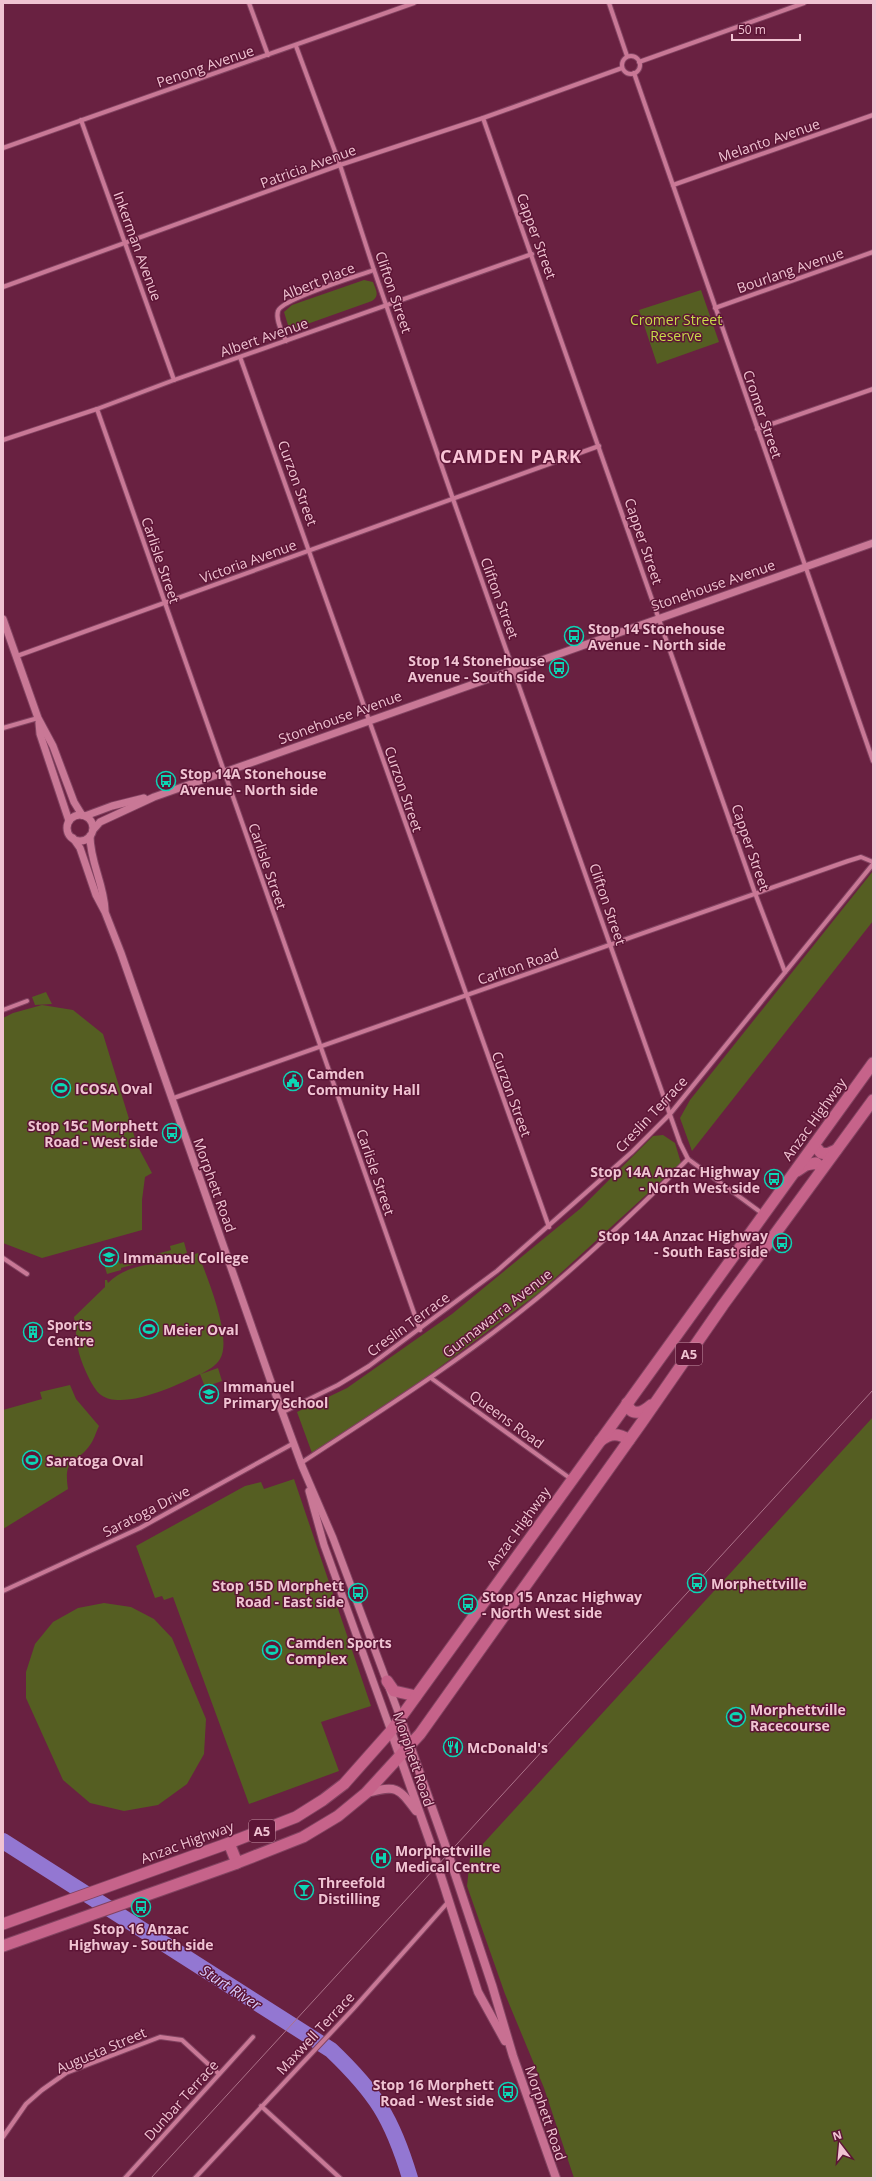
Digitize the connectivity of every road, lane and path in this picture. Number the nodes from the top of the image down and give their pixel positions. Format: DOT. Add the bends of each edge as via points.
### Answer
graph roads {
  1 [pos="249,3"];
  2 [pos="414,3"];
  3 [pos="609,3"];
  4 [pos="804,3"];
  5 [pos="296,46"];
  6 [pos="268,55"];
  7 [pos="628,56"];
  8 [pos="639,62"];
  9 [pos="622,68"];
  10 [pos="634,73"];
  11 [pos="873,115"];
  12 [pos="483,118"];
  13 [pos="81,120"];
  14 [pos="3,148"];
  15 [pos="340,165"];
  16 [pos="673,185"];
  17 [pos="126,244"];
  18 [pos="873,252"];
  19 [pos="532,254"];
  20 [pos="374,270"];
  21 [pos="3,287"];
  22 [pos="387,306"];
  23 [pos="715,308"];
  24 [pos="286,341"];
  25 [pos="240,357"];
  26 [pos="174,380"];
  27 [pos="873,389"];
  28 [pos="96,409"];
  29 [pos="757,430"];
  30 [pos="3,440"];
  31 [pos="599,446"];
  32 [pos="453,498"];
  33 [pos="873,543"];
  34 [pos="310,550"];
  35 [pos="805,567"];
  36 [pos="165,602"];
  37 [pos="659,618"];
  38 [pos="3,619"];
  39 [pos="16,656"];
  40 [pos="514,670"];
  41 [pos="38,718"];
  42 [pos="369,721"];
  43 [pos="3,728"];
  44 [pos="873,761"];
  45 [pos="224,772"];
  46 [pos="154,797"];
  47 [pos="84,815"];
  48 [pos="69,821"];
  49 [pos="91,833"];
  50 [pos="73,838"];
  51 [pos="873,863"];
  52 [pos="755,893"];
  53 [pos="105,912"];
  54 [pos="611,945"];
  55 [pos="785,972"];
  56 [pos="465,996"];
  57 [pos="26,1001"];
  58 [pos="3,1010"];
  59 [pos="320,1046"];
  60 [pos="873,1063"];
  61 [pos="171,1099"];
  62 [pos="873,1100"];
  63 [pos="670,1114"];
  64 [pos="814,1145"];
  65 [pos="836,1150"];
  66 [pos="688,1159"];
  67 [pos="822,1168"];
  68 [pos="793,1174"];
  69 [pos="764,1214"];
  70 [pos="548,1227"];
  71 [pos="3,1258"];
  72 [pos="27,1274"];
  73 [pos="420,1330"];
  74 [pos="431,1378"];
  75 [pos="658,1400"];
  76 [pos="627,1403"];
  77 [pos="283,1412"];
  78 [pos="629,1440"];
  79 [pos="294,1443"];
  80 [pos="598,1443"];
  81 [pos="302,1465"];
  82 [pos="571,1479"];
  83 [pos="3,1591"];
  84 [pos="387,1681"];
  85 [pos="416,1696"];
  86 [pos="400,1717"];
  87 [pos="391,1732"];
  88 [pos="411,1745"];
  89 [pos="400,1758"];
  90 [pos="366,1793"];
  91 [pos="421,1818"];
  92 [pos="229,1843"];
  93 [pos="237,1863"];
  94 [pos="450,1901"];
  95 [pos="3,1924"];
  96 [pos="3,1946"];
  97 [pos="253,2037"];
  98 [pos="513,2056"];
  99 [pos="219,2074"];
  100 [pos="261,2106"];
  101 [pos="3,2137"];
  102 [pos="125,2178"];
  103 [pos="196,2178"];
  104 [pos="340,2178"];
  105 [pos="556,2178"];
  1 -- 6 [label="street"];
  2 -- 5 [label="street, Penong Avenue"];
  3 -- 7 [label="street"];
  4 -- 8 [label="street"];
  5 -- 6 [label="street, Penong Avenue"];
  5 -- 15 [label="street, Clifton Street"];
  6 -- 13 [label="street, Penong Avenue"];
  7 -- 8 [label="street" via="635,56"];
  7 -- 9 [label="street" via="622,61"];
  8 -- 10 [label="street" via="639,68"];
  9 -- 10 [label="street" via="627,73"];
  9 -- 12 [label="street, Patricia Avenue"];
  10 -- 16 [label="street, Cromer Street"];
  11 -- 16 [label="street, Melanto Avenue"];
  12 -- 15 [label="street, Patricia Avenue"];
  12 -- 19 [label="street, Capper Street"];
  13 -- 14 [label="street, Penong Avenue"];
  13 -- 17 [label="street, Inkerman Avenue"];
  15 -- 17 [label="street, Patricia Avenue"];
  15 -- 20 [label="street, Clifton Street"];
  16 -- 23 [label="street, Cromer Street"];
  17 -- 21 [label="street, Patricia Avenue"];
  17 -- 26 [label="street, Inkerman Avenue"];
  18 -- 23 [label="street, Bourlang Avenue"];
  19 -- 22 [label="street, Albert Avenue"];
  19 -- 31 [label="street, Capper Street"];
  20 -- 22 [label="street, Clifton Street"];
  20 -- 24 [label="street, Albert Place" via="280,306 278,319"];
  22 -- 24 [label="street, Albert Avenue"];
  22 -- 32 [label="street, Clifton Street"];
  23 -- 29 [label="street, Cromer Street"];
  24 -- 25 [label="street, Albert Avenue"];
  25 -- 26 [label="street, Albert Avenue"];
  25 -- 34 [label="street, Curzon Street"];
  26 -- 28 [label="street, Albert Avenue"];
  27 -- 29 [label="street"];
  28 -- 30 [label="street, Albert Avenue"];
  28 -- 36 [label="street, Carlisle Street"];
  29 -- 35 [label="street, Cromer Street"];
  31 -- 32 [label="street, Victoria Avenue"];
  31 -- 37 [label="street, Capper Street"];
  32 -- 34 [label="street, Victoria Avenue"];
  32 -- 40 [label="street, Clifton Street"];
  33 -- 35 [label="street, Stonehouse Avenue"];
  34 -- 36 [label="street, Victoria Avenue"];
  34 -- 42 [label="street, Curzon Street"];
  35 -- 37 [label="street, Stonehouse Avenue"];
  35 -- 44 [label="street, Cromer Street"];
  36 -- 39 [label="street, Victoria Avenue"];
  36 -- 45 [label="street, Carlisle Street"];
  37 -- 40 [label="street, Stonehouse Avenue"];
  37 -- 52 [label="street, Capper Street"];
  38 -- 39 [label="street"];
  39 -- 41 [label="street"];
  40 -- 42 [label="street, Stonehouse Avenue"];
  40 -- 54 [label="street, Clifton Street"];
  41 -- 43 [label="street"];
  41 -- 47 [label="street" via="53,746 74,802"];
  41 -- 48 [label="street" via="40,734"];
  42 -- 45 [label="street, Stonehouse Avenue"];
  42 -- 56 [label="street, Curzon Street"];
  45 -- 46 [label="street, Stonehouse Avenue"];
  45 -- 59 [label="street, Carlisle Street"];
  46 -- 47 [label="street, Stonehouse Avenue" via="134,800"];
  46 -- 49 [label="street, Stonehouse Avenue" via="100,822"];
  47 -- 48 [label="street" via="72,817"];
  47 -- 49 [label="street" via="91,820"];
  48 -- 50 [label="street" via="67,830"];
  49 -- 50 [label="street" via="82,840"];
  49 -- 53 [label="street, Morphett Road" via="90,849 104,892"];
  50 -- 53 [label="street, Morphett Road" via="80,848 96,895"];
  51 -- 52 [label="street, Carlton Road" via="861,857"];
  51 -- 55 [label="street, Creslin Terrace"];
  52 -- 54 [label="street, Carlton Road"];
  52 -- 55 [label="street, Capper Street"];
  53 -- 61 [label="street, Morphett Road"];
  54 -- 56 [label="street, Carlton Road"];
  54 -- 63 [label="street, Clifton Street"];
  55 -- 63 [label="street, Creslin Terrace"];
  56 -- 59 [label="street, Carlton Road"];
  56 -- 70 [label="street, Curzon Street"];
  57 -- 58 [label="street"];
  59 -- 61 [label="street, Carlton Road"];
  59 -- 73 [label="street, Carlisle Street"];
  60 -- 64 [label="highway, Anzac Highway / A5"];
  61 -- 77 [label="street, Morphett Road"];
  62 -- 65 [label="highway, A5"];
  63 -- 66 [label="street, Clifton Street"];
  63 -- 70 [label="street, Creslin Terrace" via="637,1148"];
  64 -- 65 [label="highway" via="820,1153 827,1154"];
  64 -- 68 [label="highway, Anzac Highway / A5"];
  65 -- 67 [label="highway, A5"];
  66 -- 69 [label="street"];
  66 -- 74 [label="street, Gunnawarra Avenue" via="625,1221 555,1283"];
  67 -- 68 [label="highway" via="816,1163"];
  67 -- 75 [label="highway, A5"];
  68 -- 69 [label="highway, Anzac Highway / A5"];
  69 -- 76 [label="highway, Anzac Highway / A5"];
  70 -- 73 [label="street, Creslin Terrace" via="497,1271"];
  71 -- 72 [label="street"];
  73 -- 77 [label="street, Creslin Terrace" via="338,1385"];
  74 -- 81 [label="street, Gunnawarra Avenue"];
  74 -- 82 [label="street, Queens Road"];
  75 -- 76 [label="highway" via="638,1413 630,1411"];
  75 -- 78 [label="highway, A5"];
  76 -- 80 [label="highway, Anzac Highway / A5"];
  77 -- 79 [label="street, Morphett Road"];
  78 -- 80 [label="highway" via="617,1434 608,1436"];
  78 -- 88 [label="highway, A5"];
  79 -- 81 [label="street, Morphett Road"];
  79 -- 83 [label="street, Saratoga Drive" via="140,1528"];
  80 -- 82 [label="highway, Anzac Highway / A5"];
  81 -- 84 [label="street, Morphett Road" via="333,1538"];
  81 -- 87 [label="street, Morphett Road" via="324,1545"];
  82 -- 85 [label="highway, Anzac Highway / A5"];
  84 -- 85 [label="highway" via="394,1691"];
  84 -- 86 [label="street, Morphett Road"];
  85 -- 86 [label="highway, Anzac Highway / A5"];
  86 -- 87 [label="highway, Anzac Highway / A5"];
  86 -- 88 [label="main road, Morphett Road"];
  87 -- 89 [label="main road, Morphett Road"];
  87 -- 92 [label="highway, Anzac Highway / A5" via="344,1784 324,1800 296,1817"];
  88 -- 89 [label="highway, A5"];
  88 -- 98 [label="main road, Morphett Road" via="492,1985"];
  89 -- 90 [label="highway, A5"];
  89 -- 91 [label="main road, Morphett Road"];
  90 -- 91 [label="main road" via="394,1788 402,1792"];
  90 -- 93 [label="highway, A5" via="338,1816 303,1837"];
  91 -- 94 [label="main road, Morphett Road"];
  92 -- 93 [label="highway"];
  92 -- 95 [label="highway, Anzac Highway / A5"];
  93 -- 96 [label="highway, A5"];
  94 -- 98 [label="main road, Morphett Road" via="478,1992"];
  94 -- 100 [label="street, Maxwell Terrace" via="313,2053"];
  97 -- 99 [label="street, Dunbar Terrace"];
  98 -- 105 [label="main road, Morphett Road"];
  99 -- 101 [label="street, Augusta Street" via="182,2040 160,2037 66,2073 26,2104"];
  99 -- 102 [label="street, Dunbar Terrace"];
  100 -- 103 [label="street, Maxwell Terrace"];
  100 -- 104 [label="street"];
}
